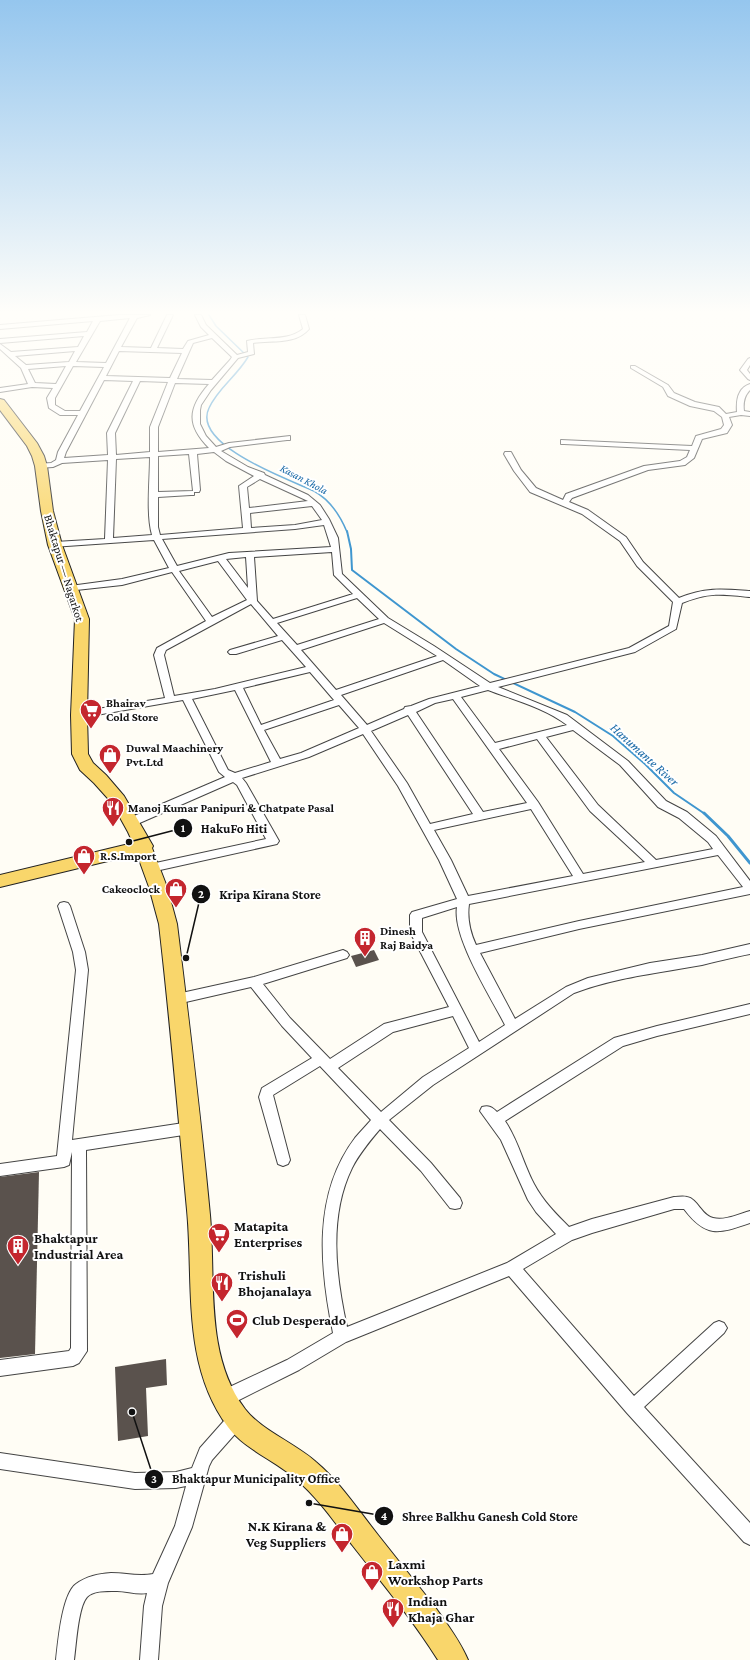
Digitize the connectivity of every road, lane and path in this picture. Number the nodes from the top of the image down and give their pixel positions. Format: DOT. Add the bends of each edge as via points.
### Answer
graph roads {
  1 [pos="54,392"];
  2 [pos="94,392"];
  3 [pos="131,392"];
  4 [pos="168,392"];
  5 [pos="207,392"];
  6 [pos="671,392"];
  7 [pos="743,392"];
  8 [pos="0,402"];
  9 [pos="741,413"];
  10 [pos="83,414"];
  11 [pos="750,414"];
  12 [pos="725,416"];
  13 [pos="287,438"];
  14 [pos="564,442"];
  15 [pos="694,448"];
  16 [pos="217,449"];
  17 [pos="193,452"];
  18 [pos="508,454"];
  19 [pos="153,455"];
  20 [pos="112,457"];
  21 [pos="60,461"];
  22 [pos="41,466"];
  23 [pos="261,475"];
  24 [pos="153,495"];
  25 [pos="314,503"];
  26 [pos="565,503"];
  27 [pos="245,512"];
  28 [pos="326,522"];
  29 [pos="247,530"];
  30 [pos="155,536"];
  31 [pos="109,540"];
  32 [pos="55,544"];
  33 [pos="336,548"];
  34 [pos="250,555"];
  35 [pos="220,558"];
  36 [pos="175,569"];
  37 [pos="70,589"];
  38 [pos="750,594"];
  39 [pos="359,595"];
  40 [pos="253,601"];
  41 [pos="678,602"];
  42 [pos="385,620"];
  43 [pos="211,622"];
  44 [pos="272,622"];
  45 [pos="284,637"];
  46 [pos="295,649"];
  47 [pos="233,652"];
  48 [pos="444,657"];
  49 [pos="313,668"];
  50 [pos="487,686"];
  51 [pos="238,687"];
  52 [pos="454,694"];
  53 [pos="186,696"];
  54 [pos="338,698"];
  55 [pos="170,699"];
  56 [pos="409,709"];
  57 [pos="79,715"];
  58 [pos="575,726"];
  59 [pos="258,728"];
  60 [pos="365,729"];
  61 [pos="539,735"];
  62 [pos="494,747"];
  63 [pos="277,764"];
  64 [pos="234,777"];
  65 [pos="534,805"];
  66 [pos="480,816"];
  67 [pos="131,822"];
  68 [pos="427,828"];
  69 [pos="144,846"];
  70 [pos="721,851"];
  71 [pos="653,863"];
  72 [pos="152,868"];
  73 [pos="581,879"];
  74 [pos="0,881"];
  75 [pos="750,889"];
  76 [pos="464,901"];
  77 [pos="64,906"];
  78 [pos="750,949"];
  79 [pos="472,950"];
  80 [pos="343,955"];
  81 [pos="254,982"];
  82 [pos="177,999"];
  83 [pos="750,1009"];
  84 [pos="456,1010"];
  85 [pos="513,1027"];
  86 [pos="476,1050"];
  87 [pos="325,1063"];
  88 [pos="380,1120"];
  89 [pos="190,1128"];
  90 [pos="71,1146"];
  91 [pos="282,1160"];
  92 [pos="0,1170"];
  93 [pos="455,1203"];
  94 [pos="750,1217"];
  95 [pos="567,1235"];
  96 [pos="512,1268"];
  97 [pos="719,1328"];
  98 [pos="341,1337"];
  99 [pos="0,1368"];
  100 [pos="633,1407"];
  101 [pos="231,1409"];
  102 [pos="0,1461"];
  103 [pos="199,1474"];
  104 [pos="750,1536"];
  105 [pos="159,1582"];
  106 [pos="65,1660"];
  107 [pos="149,1660"];
  108 [pos="454,1660"];
  1 -- 10 [label="street" via="51,398 55,409 63,413"];
  2 -- 10 [label="street"];
  3 -- 20 [label="street" via="111,433"];
  4 -- 19 [label="street" via="154,427"];
  5 -- 16 [label="street" via="196,408 194,421 203,438"];
  6 -- 12 [label="street" via="693,404 716,409"];
  7 -- 9 [label="street" via="740,397"];
  8 -- 22 [label="main road, Bhaktapur — Nagarkot" via="33,445"];
  9 -- 11 [label="street"];
  9 -- 12 [label="street"];
  10 -- 21 [label="street" via="62,452"];
  12 -- 15 [label="street" via="728,425 724,431 699,438"];
  13 -- 16 [label="street" via="229,445"];
  14 -- 15 [label="street"];
  15 -- 26 [label="street" via="690,458 682,463 646,468 569,496"];
  16 -- 17 [label="street"];
  16 -- 23 [label="street" via="234,463"];
  17 -- 19 [label="street"];
  17 -- 24 [label="street" via="193,491"];
  18 -- 26 [label="street" via="533,490"];
  19 -- 20 [label="street"];
  19 -- 24 [label="street"];
  20 -- 21 [label="street"];
  20 -- 31 [label="street"];
  21 -- 22 [label="street" via="53,465"];
  22 -- 32 [label="main road, Bhaktapur — Nagarkot" via="47,511"];
  23 -- 25 [label="street"];
  23 -- 27 [label="street" via="242,486"];
  24 -- 30 [label="street"];
  25 -- 27 [label="street"];
  25 -- 28 [label="street"];
  26 -- 41 [label="street" via="585,512 623,539 640,564"];
  27 -- 29 [label="street"];
  28 -- 29 [label="street"];
  28 -- 33 [label="street"];
  29 -- 30 [label="street"];
  30 -- 31 [label="street"];
  30 -- 36 [label="street"];
  31 -- 32 [label="street"];
  32 -- 37 [label="main road, Bhaktapur — Nagarkot"];
  33 -- 34 [label="street"];
  33 -- 39 [label="street" via="338,575"];
  34 -- 35 [label="street"];
  34 -- 40 [label="street"];
  35 -- 36 [label="street"];
  35 -- 40 [label="street"];
  36 -- 37 [label="street" via="122,582"];
  36 -- 43 [label="street"];
  37 -- 57 [label="main road, Bhaktapur — Nagarkot" via="82,619"];
  38 -- 41 [label="street" via="718,591 697,594"];
  39 -- 42 [label="street"];
  39 -- 44 [label="street"];
  40 -- 43 [label="street"];
  40 -- 44 [label="street"];
  41 -- 50 [label="street" via="672,627 632,650"];
  42 -- 46 [label="street"];
  42 -- 48 [label="street"];
  43 -- 55 [label="street" via="162,648 159,655"];
  44 -- 45 [label="street"];
  45 -- 46 [label="street"];
  45 -- 47 [label="street"];
  46 -- 49 [label="street"];
  48 -- 50 [label="street"];
  48 -- 54 [label="street"];
  49 -- 51 [label="street"];
  49 -- 54 [label="street"];
  50 -- 52 [label="street"];
  50 -- 58 [label="street" via="563,717"];
  51 -- 53 [label="street"];
  51 -- 59 [label="street"];
  52 -- 56 [label="street"];
  52 -- 62 [label="street"];
  53 -- 55 [label="street"];
  53 -- 64 [label="street" via="224,772"];
  54 -- 59 [label="street"];
  54 -- 60 [label="street"];
  55 -- 57 [label="street"];
  56 -- 60 [label="street"];
  56 -- 66 [label="street"];
  57 -- 67 [label="main road, Bhaktapur — Nagarkot" via="82,759 118,800"];
  58 -- 61 [label="street"];
  58 -- 70 [label="street" via="624,764 662,804 683,815 705,832"];
  59 -- 63 [label="street"];
  60 -- 63 [label="street"];
  60 -- 68 [label="street" via="403,785"];
  61 -- 62 [label="street"];
  61 -- 71 [label="street" via="594,808"];
  62 -- 65 [label="street"];
  63 -- 64 [label="street"];
  64 -- 67 [label="street"];
  64 -- 72 [label="street" via="240,783 272,841"];
  65 -- 66 [label="street"];
  65 -- 73 [label="street"];
  66 -- 68 [label="street"];
  67 -- 69 [label="main road, Bhaktapur — Nagarkot"];
  68 -- 76 [label="street"];
  69 -- 72 [label="main road, Bhaktapur — Nagarkot"];
  69 -- 74 [label="main road"];
  70 -- 71 [label="street"];
  70 -- 75 [label="street"];
  71 -- 73 [label="street"];
  72 -- 82 [label="main road, Bhaktapur — Nagarkot" via="168,924"];
  73 -- 76 [label="street"];
  75 -- 79 [label="street"];
  76 -- 79 [label="street" via="462,913 466,937"];
  76 -- 84 [label="street" via="416,915 416,932"];
  77 -- 90 [label="street" via="82,970"];
  78 -- 85 [label="street" via="650,968 588,984 570,990"];
  79 -- 85 [label="street"];
  80 -- 81 [label="street"];
  81 -- 82 [label="street"];
  81 -- 87 [label="street" via="286,1022"];
  82 -- 89 [label="main road, Bhaktapur — Nagarkot"];
  83 -- 95 [label="street" via="619,1042 492,1115 505,1133 539,1206"];
  84 -- 86 [label="street"];
  84 -- 87 [label="street" via="390,1028"];
  85 -- 86 [label="street"];
  86 -- 88 [label="street" via="428,1081"];
  87 -- 88 [label="street"];
  87 -- 91 [label="street" via="267,1092 266,1097"];
  88 -- 93 [label="street" via="426,1167"];
  88 -- 98 [label="street" via="366,1133 349,1159 333,1203 330,1283"];
  89 -- 90 [label="street"];
  89 -- 101 [label="main road, Bhaktapur — Nagarkot" via="199,1217 205,1333 217,1385"];
  90 -- 92 [label="street" via="64,1161"];
  90 -- 99 [label="street" via="79,1351 73,1358"];
  94 -- 95 [label="street" via="727,1225 716,1225 702,1220 687,1202 674,1203"];
  95 -- 96 [label="street"];
  96 -- 98 [label="street"];
  96 -- 100 [label="street"];
  97 -- 100 [label="street"];
  98 -- 101 [label="street" via="293,1365"];
  100 -- 104 [label="street"];
  101 -- 103 [label="street" via="206,1454"];
  101 -- 108 [label="main road, Bhaktapur — Nagarkot" via="252,1433 307,1471 331,1497 405,1590"];
  102 -- 103 [label="street" via="135,1481 176,1480"];
  103 -- 105 [label="street" via="183,1527"];
  105 -- 106 [label="street" via="141,1586 96,1582 81,1591 73,1606"];
  105 -- 107 [label="street" via="153,1606"];
}
